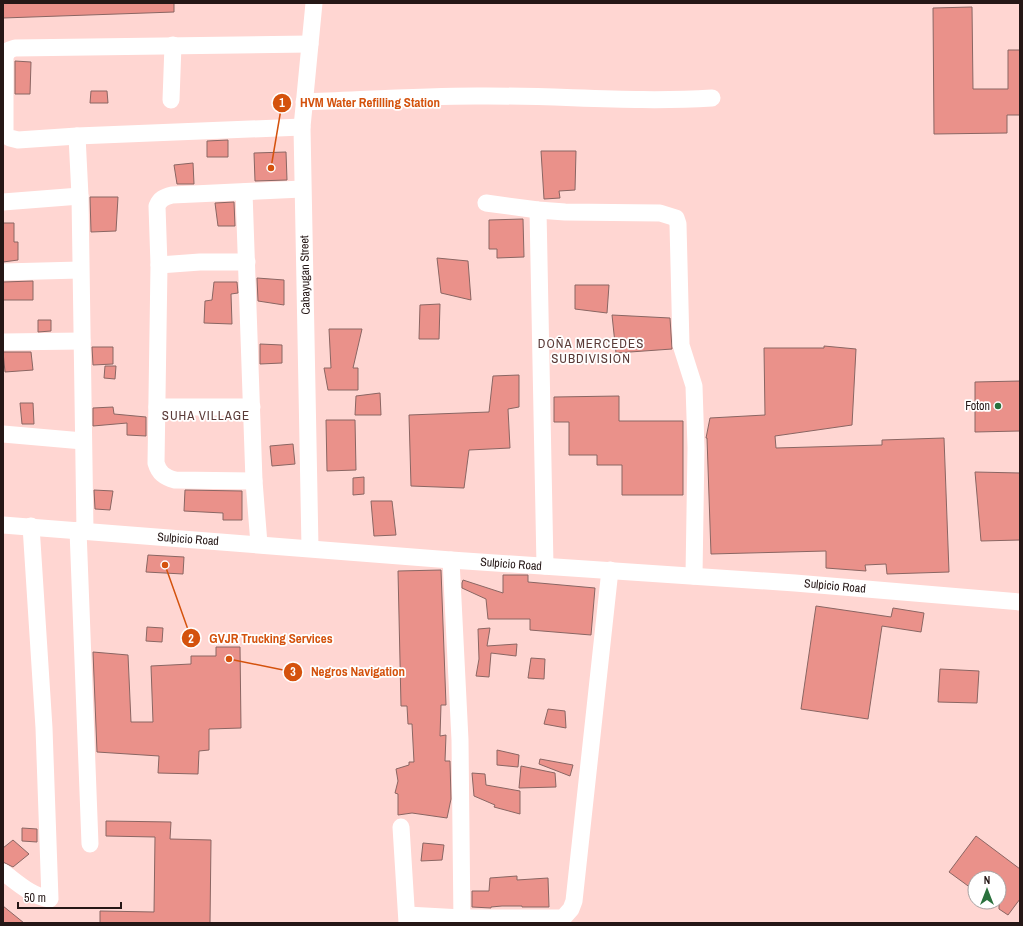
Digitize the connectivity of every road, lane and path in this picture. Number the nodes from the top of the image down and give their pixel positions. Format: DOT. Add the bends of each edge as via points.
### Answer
graph roads {
  1 [pos="314,3"];
  2 [pos="310,44"];
  3 [pos="173,45"];
  4 [pos="712,98"];
  5 [pos="171,100"];
  6 [pos="304,102"];
  7 [pos="302,128"];
  8 [pos="77,136"];
  9 [pos="302,190"];
  10 [pos="244,192"];
  11 [pos="80,196"];
  12 [pos="3,202"];
  13 [pos="486,203"];
  14 [pos="538,210"];
  15 [pos="247,262"];
  16 [pos="160,265"];
  17 [pos="80,270"];
  18 [pos="3,272"];
  19 [pos="82,341"];
  20 [pos="3,342"];
  21 [pos="252,407"];
  22 [pos="157,408"];
  23 [pos="3,434"];
  24 [pos="83,440"];
  25 [pos="254,481"];
  26 [pos="3,525"];
  27 [pos="31,526"];
  28 [pos="81,530"];
  29 [pos="259,544"];
  30 [pos="310,548"];
  31 [pos="450,560"];
  32 [pos="546,566"];
  33 [pos="610,570"];
  34 [pos="694,576"];
  35 [pos="1020,602"];
  36 [pos="401,828"];
  37 [pos="90,844"];
  38 [pos="3,872"];
  39 [pos="407,919"];
  40 [pos="462,920"];
  1 -- 2 [label="street, Cabayugan Street"];
  2 -- 3 [label="street"];
  2 -- 6 [label="street, Cabayugan Street"];
  3 -- 5 [label="street"];
  3 -- 8 [label="street" via="9,50 5,56 5,135 18,140"];
  4 -- 6 [label="street" via="687,100 476,96"];
  6 -- 7 [label="street, Cabayugan Street"];
  7 -- 8 [label="street"];
  7 -- 9 [label="street, Cabayugan Street"];
  8 -- 11 [label="street"];
  9 -- 10 [label="street"];
  9 -- 30 [label="street, Cabayugan Street"];
  10 -- 15 [label="street"];
  10 -- 16 [label="street" via="172,195 160,201 157,206"];
  11 -- 12 [label="street"];
  11 -- 17 [label="street"];
  13 -- 14 [label="street"];
  14 -- 32 [label="street"];
  14 -- 34 [label="street" via="660,213 676,218 681,344 694,386"];
  15 -- 16 [label="street"];
  15 -- 21 [label="street"];
  16 -- 22 [label="street"];
  17 -- 18 [label="street"];
  17 -- 19 [label="street"];
  19 -- 20 [label="street"];
  19 -- 24 [label="street"];
  21 -- 22 [label="street"];
  21 -- 25 [label="street"];
  22 -- 25 [label="street" via="156,463 158,470 167,478"];
  23 -- 24 [label="street"];
  24 -- 28 [label="street"];
  25 -- 29 [label="street"];
  26 -- 27 [label="street, Sulpicio Road"];
  27 -- 28 [label="street, Sulpicio Road"];
  27 -- 38 [label="street" via="44,728 50,899 28,891"];
  28 -- 29 [label="street, Sulpicio Road"];
  28 -- 37 [label="street"];
  29 -- 30 [label="street, Sulpicio Road"];
  30 -- 31 [label="street, Sulpicio Road"];
  31 -- 32 [label="street, Sulpicio Road"];
  31 -- 40 [label="street" via="460,740"];
  32 -- 33 [label="street, Sulpicio Road"];
  33 -- 34 [label="street, Sulpicio Road"];
  33 -- 40 [label="street" via="574,901 571,909 563,918"];
  34 -- 35 [label="street, Sulpicio Road"];
  36 -- 39 [label="street"];
  39 -- 40 [label="street"];
}
